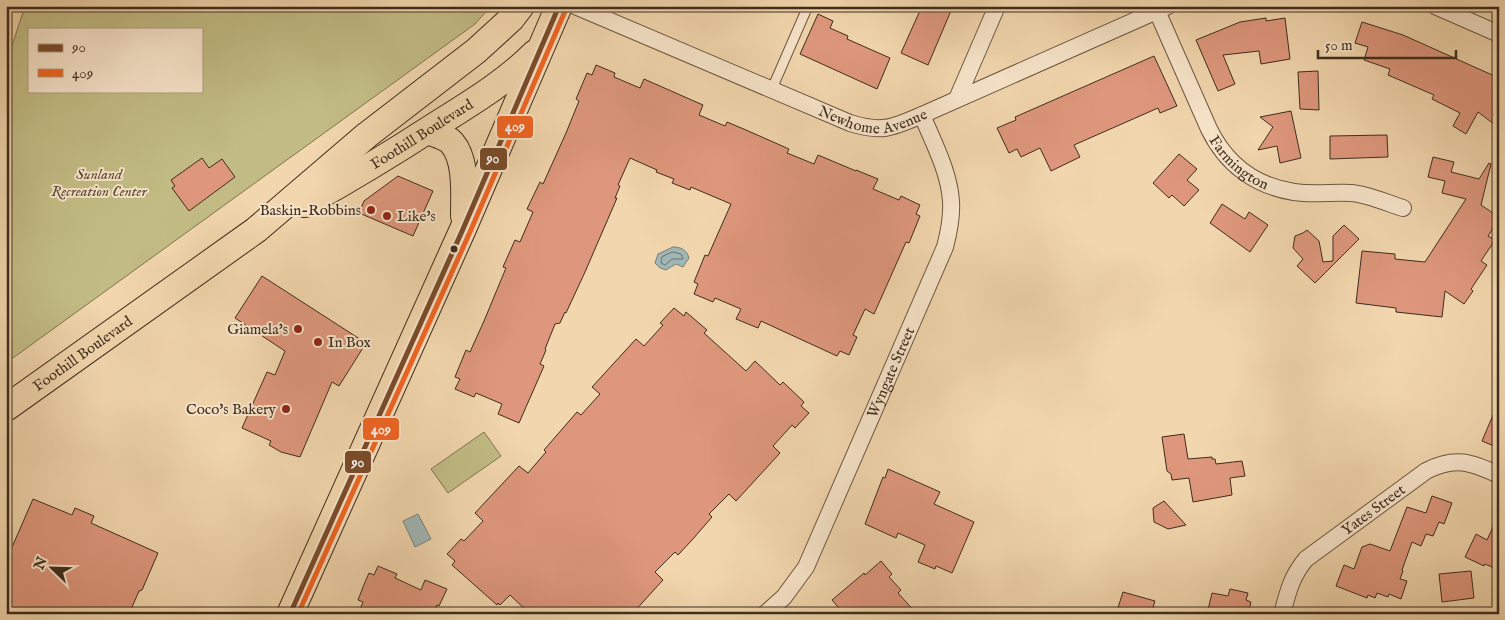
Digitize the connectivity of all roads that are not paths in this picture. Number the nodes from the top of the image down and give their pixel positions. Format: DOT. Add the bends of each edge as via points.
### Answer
graph roads {
  1 [pos="521,6"];
  2 [pos="560,6"];
  3 [pos="575,6"];
  4 [pos="808,6"];
  5 [pos="996,6"];
  6 [pos="1435,6"];
  7 [pos="1163,9"];
  8 [pos="1499,34"];
  9 [pos="542,46"];
  10 [pos="771,91"];
  11 [pos="957,99"];
  12 [pos="922,116"];
  13 [pos="428,131"];
  14 [pos="1403,208"];
  15 [pos="463,229"];
  16 [pos="256,230"];
  17 [pos="6,408"];
  18 [pos="1499,475"];
  19 [pos="290,614"];
  20 [pos="765,614"];
  21 [pos="1282,614"];
  1 -- 16 [label="main road, Foothill Boulevard" via="476,52 367,136"];
  2 -- 9 [label="main road, Foothill Boulevard"];
  3 -- 10 [label="street, Newhome Avenue"];
  4 -- 10 [label="lane"];
  5 -- 11 [label="street"];
  6 -- 8 [label="street"];
  7 -- 11 [label="street, Newhome Avenue"];
  7 -- 14 [label="street, Farmington" via="1209,129 1233,164 1274,187 1294,192 1354,193"];
  9 -- 13 [label="main road, Foothill Boulevard" via="517,71"];
  9 -- 15 [label="main road"];
  10 -- 12 [label="street, Newhome Avenue" via="873,129 890,128"];
  11 -- 12 [label="street, Newhome Avenue"];
  12 -- 20 [label="street, Wyngate Street" via="950,192 950,224 945,247 806,567 784,597"];
  13 -- 15 [label="main road" via="453,144 458,155 463,170"];
  13 -- 16 [label="main road, Foothill Boulevard"];
  15 -- 19 [label="main road"];
  16 -- 17 [label="main road, Foothill Boulevard"];
  18 -- 21 [label="street, Yates Street" via="1458,461 1426,471 1306,559 1289,587"];
}
